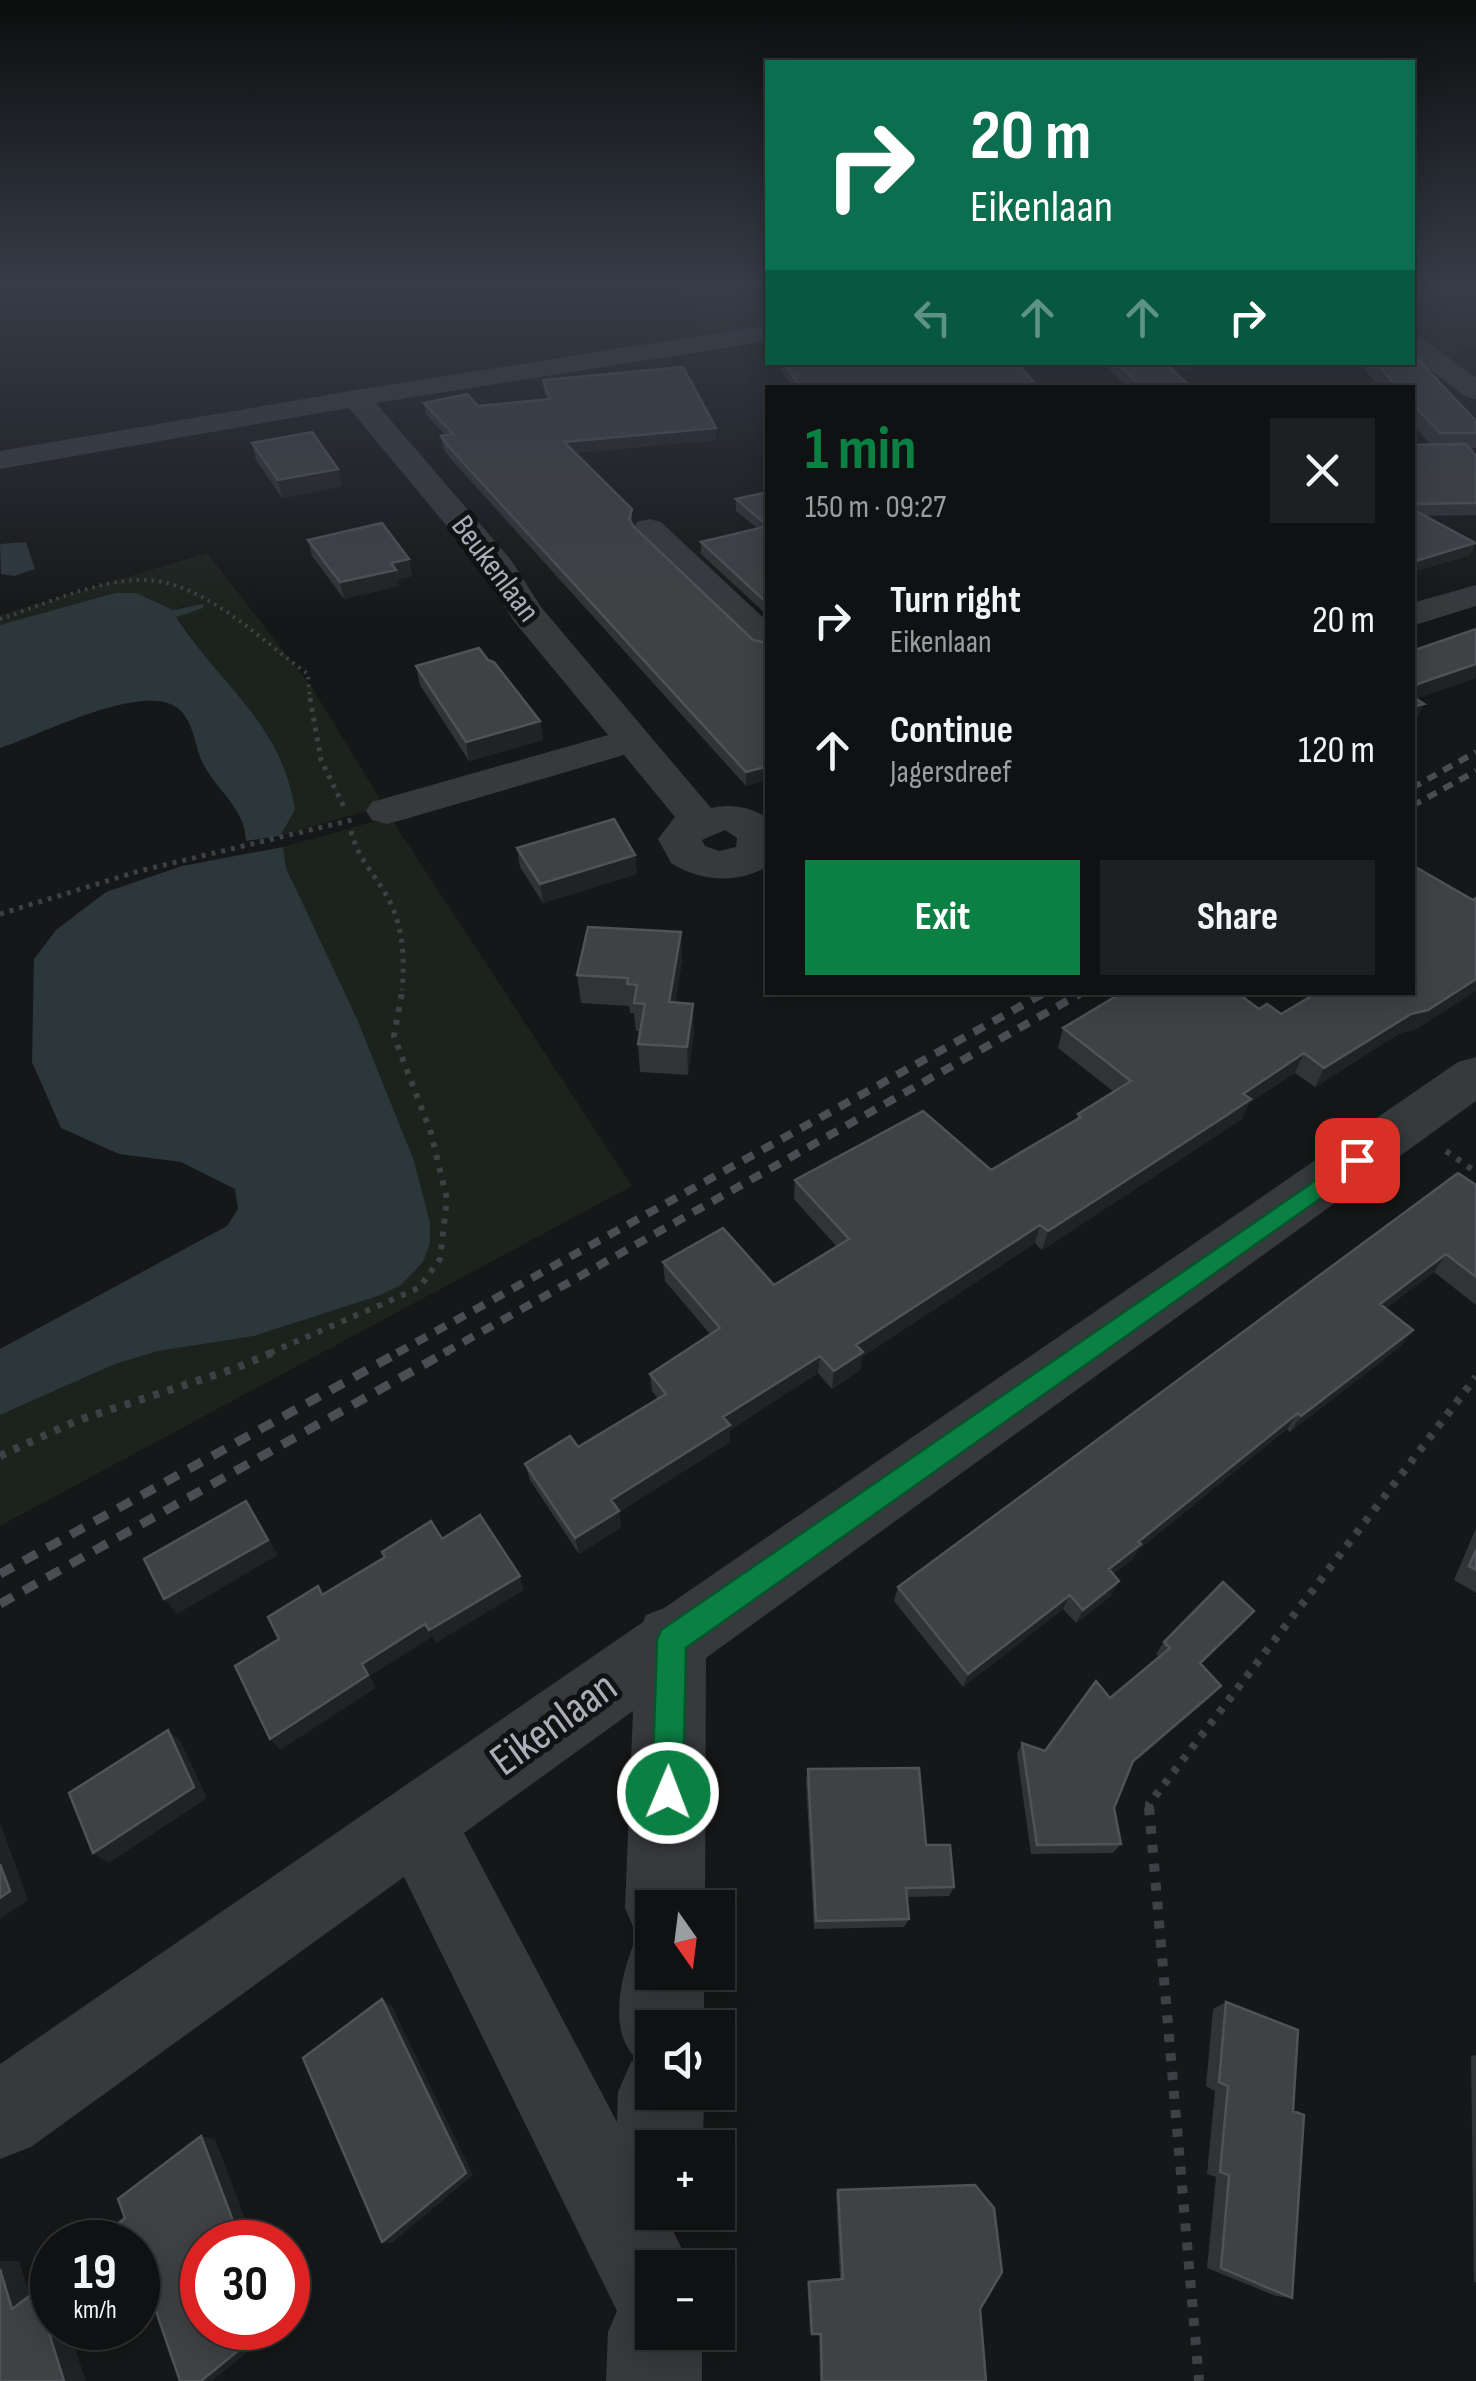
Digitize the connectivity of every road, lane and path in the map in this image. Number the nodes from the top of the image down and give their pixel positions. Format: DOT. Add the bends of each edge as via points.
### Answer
graph roads {
  1 [pos="362,397"];
  2 [pos="356,398"];
  3 [pos="0,460"];
  4 [pos="650,529"];
  5 [pos="1476,595"];
  6 [pos="1415,614"];
  7 [pos="0,619"];
  8 [pos="765,639"];
  9 [pos="634,740"];
  10 [pos="368,816"];
  11 [pos="761,826"];
  12 [pos="0,914"];
  13 [pos="1476,1075"];
  14 [pos="1476,1376"];
  15 [pos="0,1456"];
  16 [pos="671,1640"];
  17 [pos="417,1822"];
  18 [pos="665,1890"];
  19 [pos="0,2116"];
  20 [pos="635,2251"];
  21 [pos="655,2350"];
  22 [pos="654,2381"];
  23 [pos="1199,2381"];
  1 -- 2 [label="street"];
  2 -- 3 [label="street"];
  2 -- 9 [label="street, Beukenlaan"];
  4 -- 8 [label="street"];
  5 -- 6 [label="street"];
  7 -- 10 [label="path" via="143,580 200,598 308,674 322,764 340,792"];
  9 -- 10 [label="street"];
  9 -- 11 [label="street, Beukenlaan" via="700,821 684,832 681,847 694,860 717,866 742,862 758,850"];
  10 -- 12 [label="path" via="75,888"];
  10 -- 15 [label="path" via="356,853 390,902 401,934 403,985 394,1036 448,1199 440,1259 420,1288 236,1368 76,1421"];
  13 -- 16 [label="street, Eikenlaan"];
  14 -- 23 [label="path" via="1149,1804"];
  16 -- 17 [label="street, Eikenlaan"];
  16 -- 18 [label="street"];
  17 -- 19 [label="street, Eikenlaan"];
  17 -- 20 [label="street"];
  21 -- 22 [label="street"];
}
